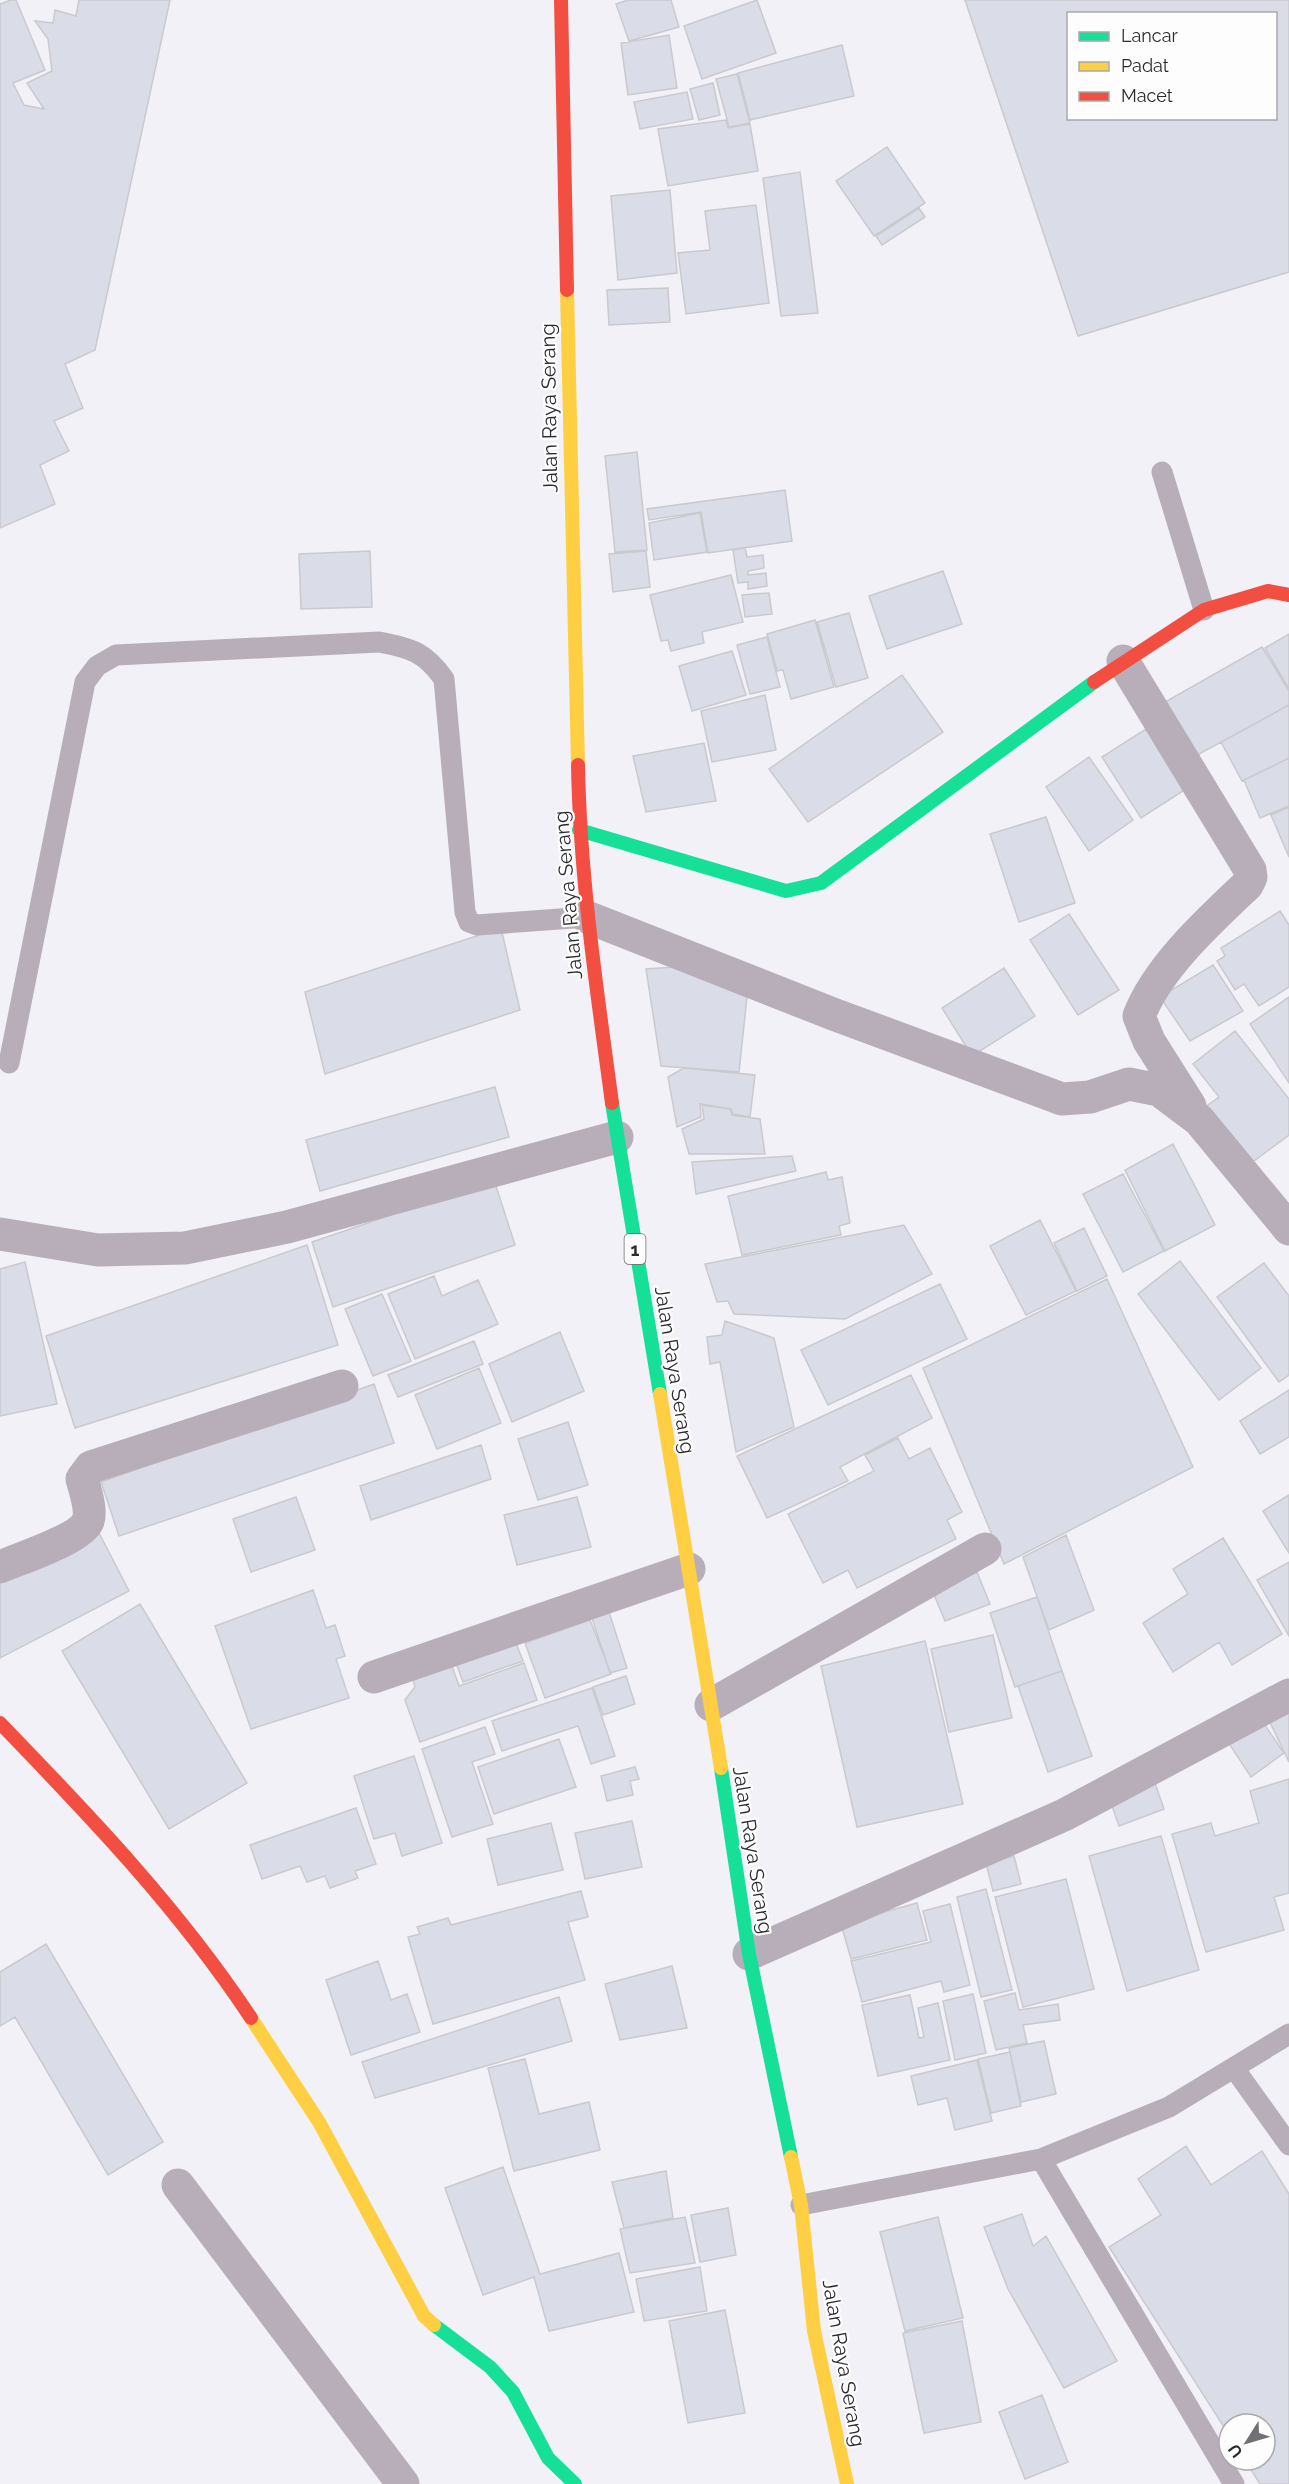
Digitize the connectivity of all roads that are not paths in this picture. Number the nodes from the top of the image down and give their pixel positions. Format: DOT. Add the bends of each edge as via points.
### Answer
graph roads {
  1 [pos="561,0"];
  2 [pos="1161,472"];
  3 [pos="1289,595"];
  4 [pos="1204,610"];
  5 [pos="1124,661"];
  6 [pos="579,830"];
  7 [pos="587,917"];
  8 [pos="9,1063"];
  9 [pos="1199,1120"];
  10 [pos="617,1137"];
  11 [pos="1289,1229"];
  12 [pos="0,1234"];
  13 [pos="342,1386"];
  14 [pos="985,1549"];
  15 [pos="0,1567"];
  16 [pos="689,1569"];
  17 [pos="374,1677"];
  18 [pos="1289,1695"];
  19 [pos="711,1704"];
  20 [pos="0,1723"];
  21 [pos="749,1954"];
  22 [pos="1289,2034"];
  23 [pos="1234,2068"];
  24 [pos="1289,2145"];
  25 [pos="1041,2159"];
  26 [pos="178,2185"];
  27 [pos="801,2205"];
  28 [pos="403,2484"];
  29 [pos="575,2484"];
  30 [pos="847,2484"];
  31 [pos="1234,2484"];
  1 -- 6 [label="main road, Jalan Raya Serang / 1"];
  2 -- 4 [label="lane"];
  3 -- 4 [label="main road" via="1268,591"];
  4 -- 5 [label="main road"];
  5 -- 6 [label="main road" via="821,883 786,891"];
  5 -- 9 [label="street" via="1251,876 1148,993 1139,1016 1149,1041"];
  6 -- 7 [label="main road, Jalan Raya Serang / 1"];
  7 -- 8 [label="lane" via="477,925 469,922 444,680 432,662 410,648 379,642 116,655 97,666 85,682"];
  7 -- 9 [label="street" via="1062,1099 1090,1097 1129,1084 1159,1090"];
  7 -- 10 [label="main road, Jalan Raya Serang / 1"];
  9 -- 11 [label="street"];
  10 -- 12 [label="street" via="286,1227 185,1248 98,1250"];
  10 -- 16 [label="main road, Jalan Raya Serang / 1"];
  13 -- 15 [label="street" via="91,1467 82,1479 89,1511 83,1528"];
  14 -- 19 [label="street"];
  16 -- 17 [label="street"];
  16 -- 19 [label="main road, Jalan Raya Serang / 1"];
  18 -- 21 [label="street" via="1064,1815"];
  19 -- 21 [label="main road, Jalan Raya Serang / 1"];
  20 -- 29 [label="main road" via="98,1824 214,1962 319,2122 424,2316 490,2367 513,2392 548,2457"];
  21 -- 27 [label="main road, Jalan Raya Serang / 1"];
  22 -- 23 [label="lane"];
  23 -- 24 [label="lane"];
  23 -- 25 [label="lane" via="1169,2107"];
  25 -- 27 [label="lane"];
  25 -- 31 [label="lane"];
  26 -- 28 [label="street"];
  27 -- 30 [label="main road, Jalan Raya Serang / 1" via="814,2331"];
}
